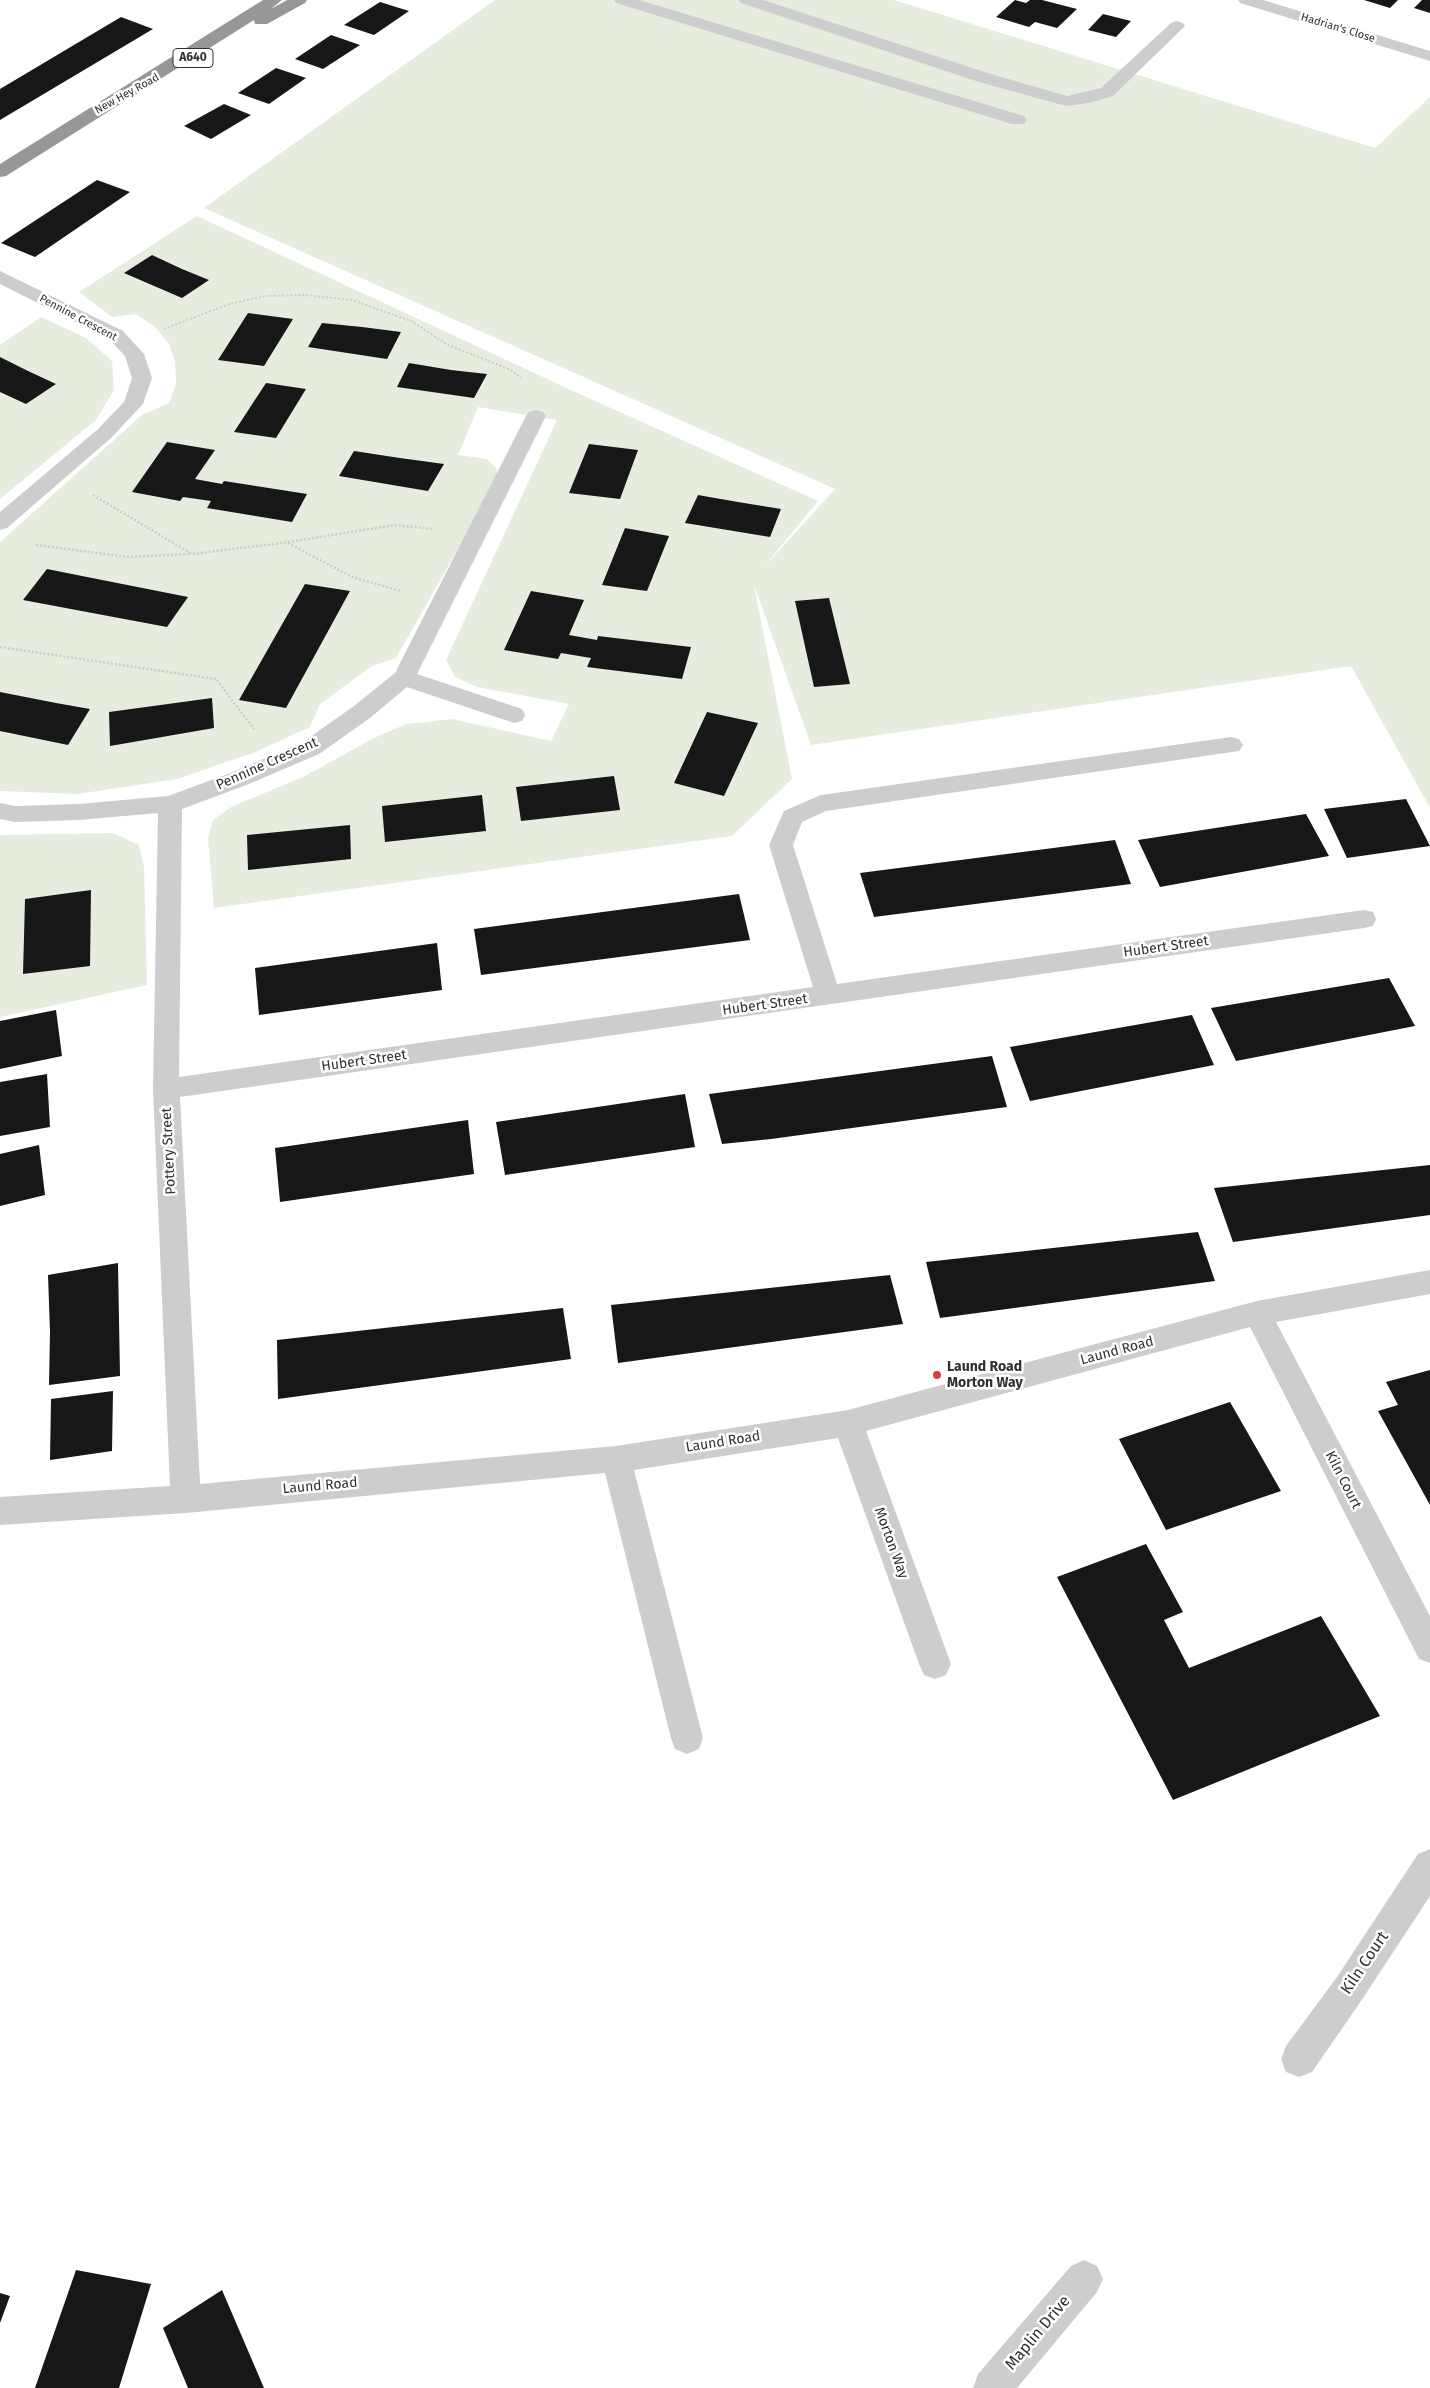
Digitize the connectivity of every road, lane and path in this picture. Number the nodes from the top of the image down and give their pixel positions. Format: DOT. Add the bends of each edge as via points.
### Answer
graph roads {
  1 [pos="274,0"];
  2 [pos="299,0"];
  3 [pos="622,0"];
  4 [pos="747,0"];
  5 [pos="1246,0"];
  6 [pos="1177,26"];
  7 [pos="1430,56"];
  8 [pos="86,117"];
  9 [pos="1018,120"];
  10 [pos="0,172"];
  11 [pos="0,277"];
  12 [pos="158,331"];
  13 [pos="536,416"];
  14 [pos="56,473"];
  15 [pos="0,523"];
  16 [pos="476,533"];
  17 [pos="286,542"];
  18 [pos="35,545"];
  19 [pos="192,554"];
  20 [pos="444,598"];
  21 [pos="0,647"];
  22 [pos="404,678"];
  23 [pos="514,715"];
  24 [pos="1230,745"];
  25 [pos="279,762"];
  26 [pos="170,804"];
  27 [pos="0,811"];
  28 [pos="1364,919"];
  29 [pos="828,996"];
  30 [pos="166,1089"];
  31 [pos="1430,1282"];
  32 [pos="1257,1313"];
  33 [pos="848,1423"];
  34 [pos="616,1459"];
  35 [pos="186,1498"];
  36 [pos="0,1511"];
  37 [pos="1430,1648"];
  38 [pos="935,1664"];
  39 [pos="686,1738"];
  40 [pos="1430,1866"];
  41 [pos="1298,2059"];
  42 [pos="1084,2279"];
  43 [pos="992,2388"];
  1 -- 8 [label="highway, New Hey Road / A640"];
  2 -- 8 [label="highway, New Hey Road / A640"];
  3 -- 9 [label="street"];
  4 -- 6 [label="street" via="985,78 1066,101 1107,92"];
  5 -- 7 [label="street, Hadrian's Close"];
  8 -- 10 [label="highway, New Hey Road / A640"];
  11 -- 14 [label="street, Pennine Crescent" via="116,335 134,354 142,378 133,404 104,434"];
  12 -- 13 [label="path" via="229,304 265,296 305,295 352,300 411,322 448,344 511,370 527,383 536,399"];
  13 -- 16 [label="street, Pennine Crescent"];
  14 -- 15 [label="street, Pennine Crescent"];
  14 -- 19 [label="path"];
  16 -- 17 [label="path" via="395,525"];
  16 -- 20 [label="street, Pennine Crescent"];
  17 -- 19 [label="path"];
  17 -- 20 [label="path" via="352,577 397,590"];
  18 -- 19 [label="path" via="128,557"];
  20 -- 22 [label="street, Pennine Crescent"];
  21 -- 25 [label="path" via="216,680"];
  22 -- 23 [label="street"];
  22 -- 25 [label="street, Pennine Crescent" via="311,748"];
  24 -- 29 [label="street" via="821,803 792,817 781,845"];
  25 -- 26 [label="street, Pennine Crescent"];
  26 -- 27 [label="street, Pennine Crescent" via="79,812 15,814"];
  26 -- 30 [label="street, Pottery Street"];
  28 -- 29 [label="street, Hubert Street"];
  29 -- 30 [label="street, Hubert Street"];
  30 -- 35 [label="street, Pottery Street"];
  31 -- 32 [label="street, Laund Road"];
  32 -- 33 [label="street, Laund Road"];
  32 -- 37 [label="street, Kiln Court"];
  33 -- 34 [label="street, Laund Road"];
  33 -- 38 [label="street, Morton Way"];
  34 -- 35 [label="street, Laund Road"];
  34 -- 39 [label="street"];
  35 -- 36 [label="street, Laund Road"];
  40 -- 41 [label="street, Kiln Court"];
  42 -- 43 [label="street, Maplin Drive"];
}
